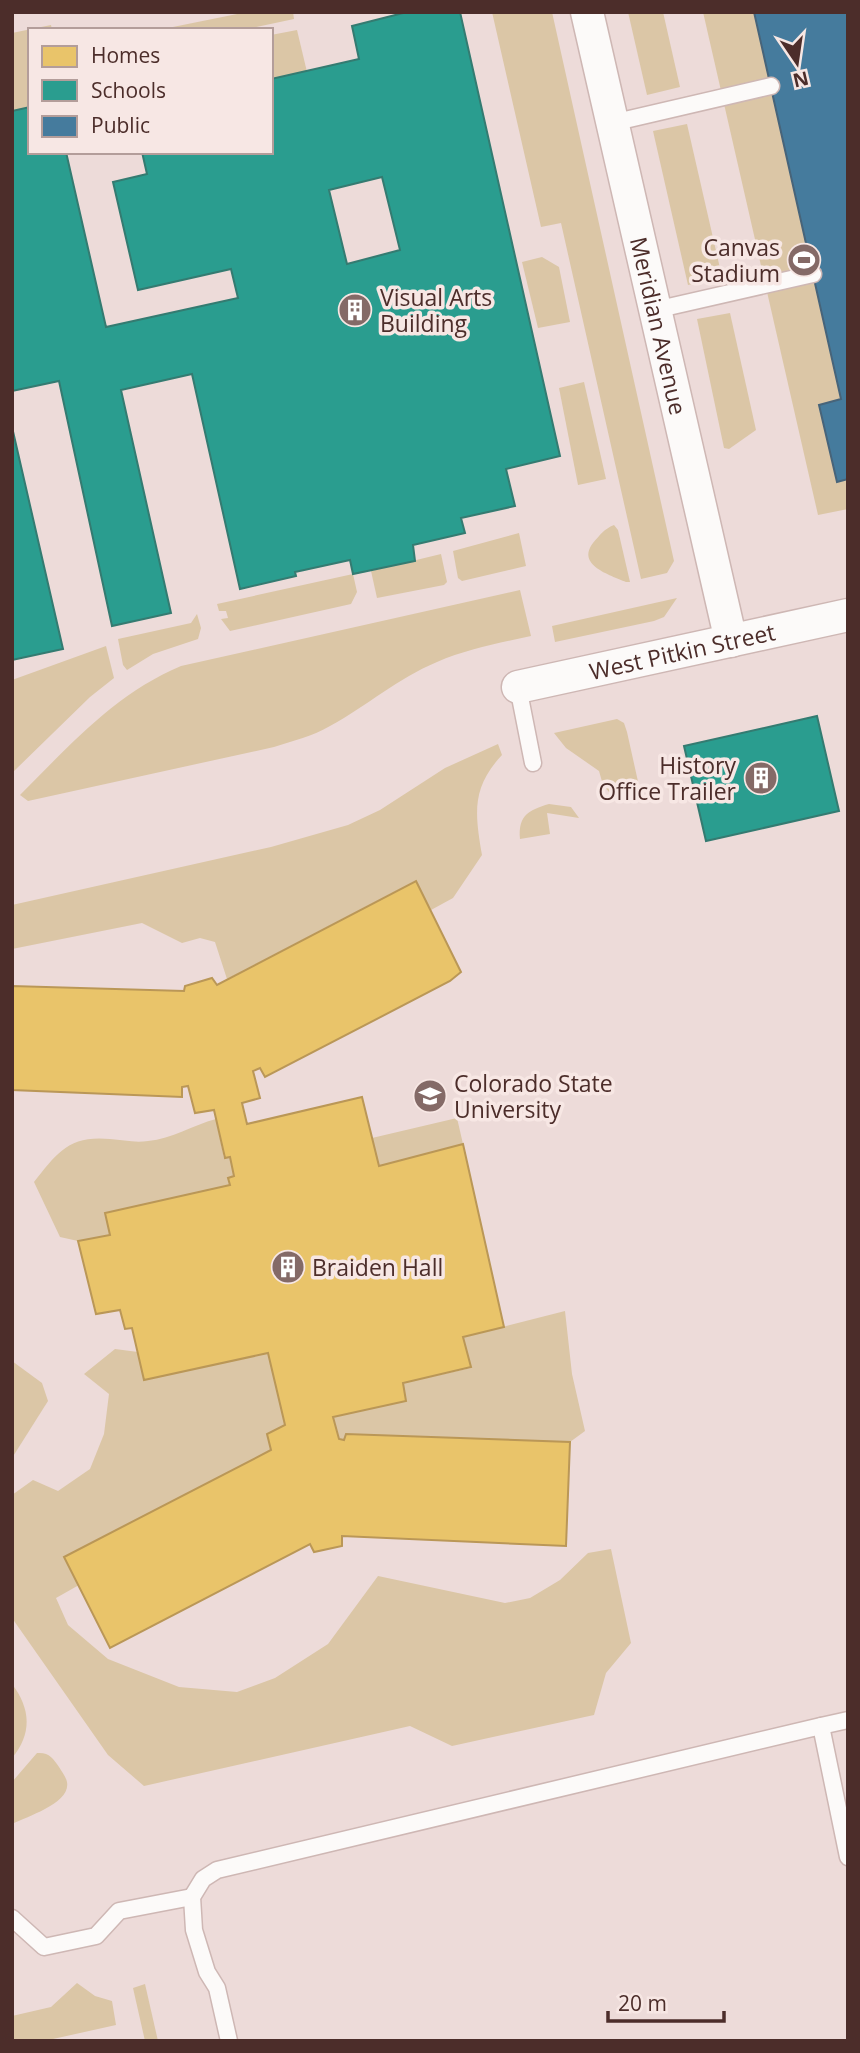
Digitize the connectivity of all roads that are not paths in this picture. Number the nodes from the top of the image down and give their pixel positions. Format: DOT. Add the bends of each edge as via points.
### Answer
graph roads {
  1 [pos="587,12"];
  2 [pos="771,86"];
  3 [pos="612,123"];
  4 [pos="813,274"];
  5 [pos="655,310"];
  6 [pos="848,615"];
  7 [pos="731,641"];
  8 [pos="518,687"];
  9 [pos="533,763"];
  10 [pos="848,1720"];
  11 [pos="821,1726"];
  12 [pos="848,1857"];
  13 [pos="192,1897"];
  14 [pos="12,1918"];
  15 [pos="229,2041"];
  1 -- 3 [label="street, Meridian Avenue"];
  2 -- 3 [label="lane"];
  3 -- 5 [label="street, Meridian Avenue"];
  4 -- 5 [label="lane"];
  5 -- 7 [label="street, Meridian Avenue"];
  6 -- 7 [label="street, West Pitkin Street"];
  7 -- 8 [label="street, West Pitkin Street"];
  8 -- 9 [label="lane"];
  10 -- 11 [label="lane"];
  11 -- 12 [label="lane"];
  11 -- 13 [label="lane" via="217,1870 203,1879"];
  13 -- 14 [label="lane" via="119,1911 96,1936 44,1947"];
  13 -- 15 [label="lane" via="194,1930 207,1972 217,1987"];
}
